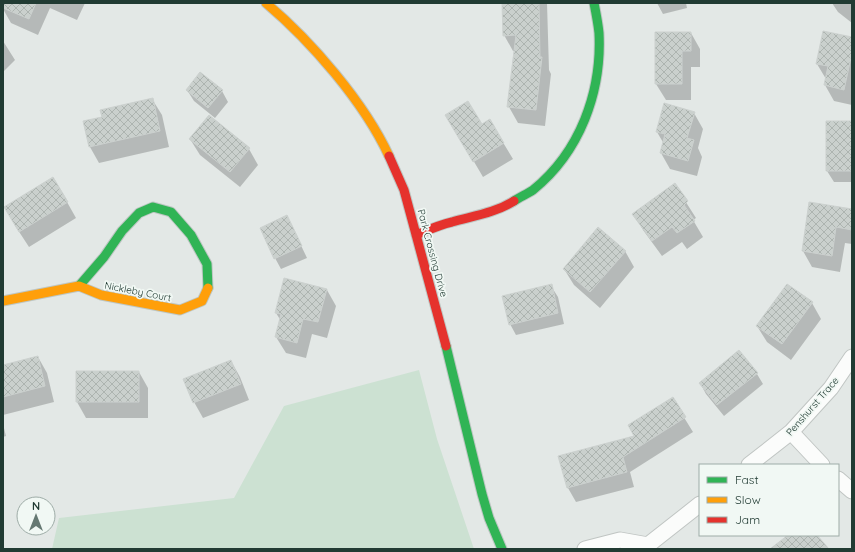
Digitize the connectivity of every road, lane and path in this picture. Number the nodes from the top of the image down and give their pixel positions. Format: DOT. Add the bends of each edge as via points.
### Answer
graph roads {
  1 [pos="266,3"];
  2 [pos="594,3"];
  3 [pos="416,235"];
  4 [pos="79,286"];
  5 [pos="3,301"];
  6 [pos="852,357"];
  7 [pos="791,432"];
  8 [pos="750,464"];
  9 [pos="821,464"];
  10 [pos="839,480"];
  11 [pos="852,491"];
  12 [pos="699,505"];
  13 [pos="648,547"];
  14 [pos="502,549"];
  15 [pos="585,549"];
  1 -- 3 [label="street, Park Crossing Drive" via="310,45 364,113 386,150 404,190"];
  2 -- 3 [label="street" via="600,50 596,80 581,130 560,165 530,193 506,207 451,222"];
  3 -- 14 [label="street, Park Crossing Drive" via="454,375 482,494"];
  4 -- 4 [label="street, Nickleby Court" via="101,295 180,310 202,302 210,287 207,264 191,235 171,212 153,208 140,213 122,231"];
  4 -- 5 [label="street"];
  6 -- 7 [label="street, Penshurst Trace" via="830,388"];
  7 -- 8 [label="street, Penshurst Trace"];
  7 -- 9 [label="street"];
  10 -- 11 [label="street"];
  12 -- 13 [label="street"];
  13 -- 15 [label="street" via="620,540"];
}
